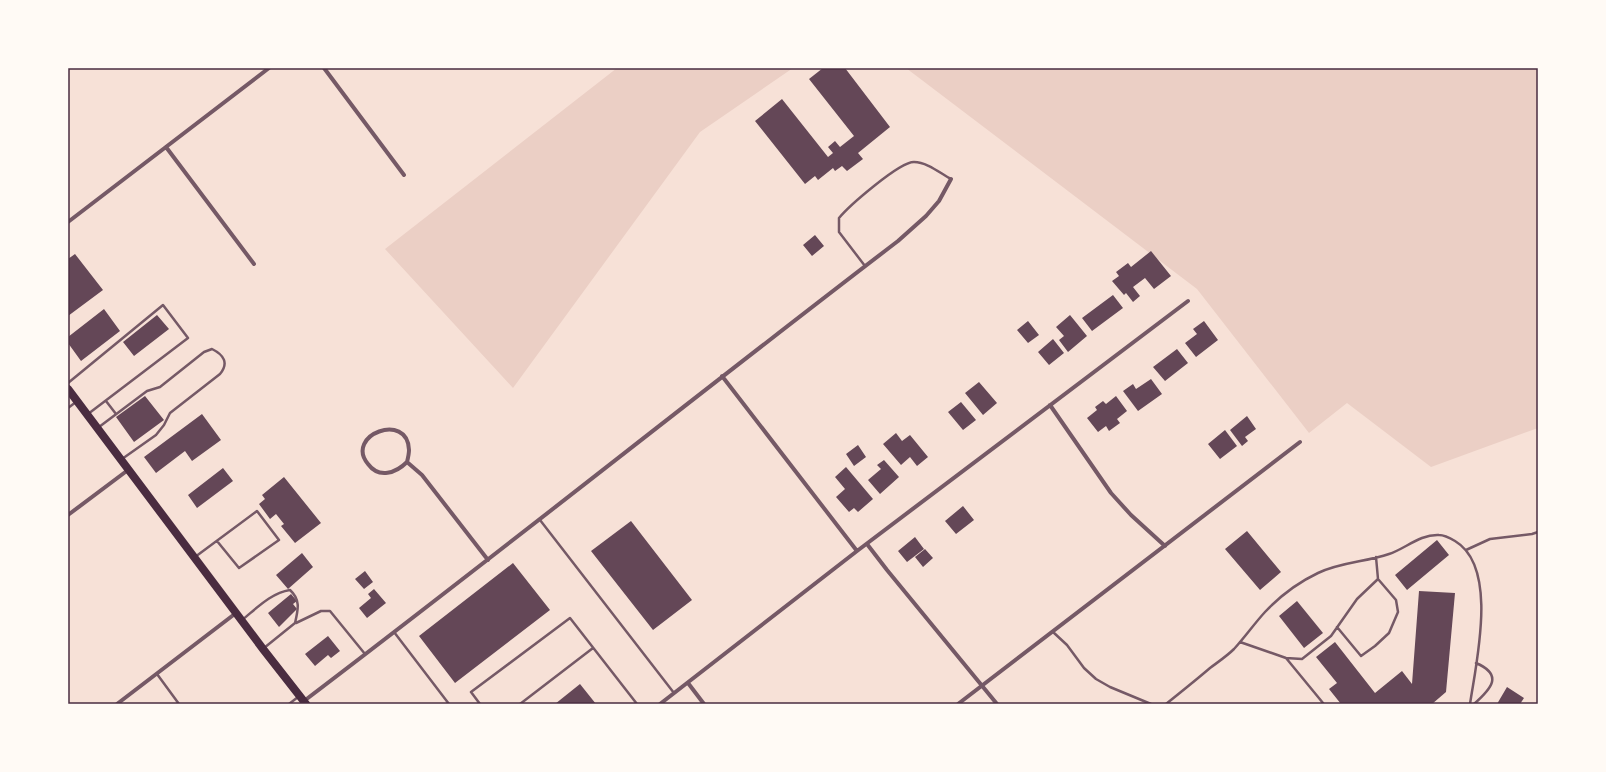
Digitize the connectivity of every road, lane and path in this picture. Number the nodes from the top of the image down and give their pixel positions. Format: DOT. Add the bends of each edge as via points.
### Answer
graph roads {
  1 [pos="269,68"];
  2 [pos="324,68"];
  3 [pos="166,147"];
  4 [pos="404,175"];
  5 [pos="951,179"];
  6 [pos="68,222"];
  7 [pos="254,264"];
  8 [pos="865,266"];
  9 [pos="1188,301"];
  10 [pos="722,376"];
  11 [pos="68,383"];
  12 [pos="68,389"];
  13 [pos="77,401"];
  14 [pos="106,401"];
  15 [pos="1050,405"];
  16 [pos="68,408"];
  17 [pos="116,414"];
  18 [pos="87,415"];
  19 [pos="97,428"];
  20 [pos="1300,442"];
  21 [pos="121,460"];
  22 [pos="408,462"];
  23 [pos="129,470"];
  24 [pos="68,515"];
  25 [pos="540,520"];
  26 [pos="1538,532"];
  27 [pos="216,541"];
  28 [pos="867,544"];
  29 [pos="1165,546"];
  30 [pos="1466,550"];
  31 [pos="857,551"];
  32 [pos="194,557"];
  33 [pos="1376,557"];
  34 [pos="488,560"];
  35 [pos="1378,579"];
  36 [pos="236,613"];
  37 [pos="242,620"];
  38 [pos="295,623"];
  39 [pos="1337,627"];
  40 [pos="394,632"];
  41 [pos="1052,632"];
  42 [pos="1240,642"];
  43 [pos="593,648"];
  44 [pos="263,649"];
  45 [pos="365,654"];
  46 [pos="1286,658"];
  47 [pos="1476,663"];
  48 [pos="156,674"];
  49 [pos="688,683"];
  50 [pos="983,685"];
  51 [pos="674,693"];
  52 [pos="303,700"];
  53 [pos="1323,703"];
  54 [pos="117,704"];
  55 [pos="179,704"];
  56 [pos="289,704"];
  57 [pos="449,704"];
  58 [pos="480,704"];
  59 [pos="520,704"];
  60 [pos="637,704"];
  61 [pos="660,704"];
  62 [pos="704,704"];
  63 [pos="958,704"];
  64 [pos="997,704"];
  65 [pos="1151,704"];
  66 [pos="1166,704"];
  67 [pos="1470,704"];
  68 [pos="1474,704"];
  1 -- 3 [label="street"];
  2 -- 4 [label="street"];
  3 -- 6 [label="street"];
  3 -- 7 [label="street"];
  5 -- 8 [label="street" via="939,201 926,216"];
  5 -- 8 [label="lane" via="927,165 914,162 902,166 847,208 838,218 839,232"];
  8 -- 10 [label="street"];
  9 -- 15 [label="street"];
  10 -- 25 [label="street"];
  10 -- 31 [label="street"];
  11 -- 14 [label="lane" via="163,305 188,338"];
  12 -- 13 [label="main road"];
  13 -- 16 [label="lane"];
  13 -- 18 [label="main road"];
  14 -- 17 [label="lane"];
  14 -- 18 [label="lane"];
  15 -- 28 [label="street"];
  15 -- 29 [label="street" via="1111,493"];
  17 -- 19 [label="lane"];
  17 -- 21 [label="lane" via="147,392 160,387 204,352 212,349 221,353 225,360 224,369 220,374 170,413 156,435"];
  18 -- 19 [label="main road"];
  19 -- 21 [label="main road"];
  20 -- 29 [label="street"];
  21 -- 23 [label="main road"];
  22 -- 22 [label="street" via="408,442 398,432 383,429 374,433 364,445 365,462 378,472 393,472"];
  22 -- 34 [label="street" via="422,475"];
  23 -- 24 [label="street"];
  23 -- 32 [label="main road"];
  25 -- 34 [label="street"];
  25 -- 51 [label="lane"];
  26 -- 30 [label="lane" via="1490,539"];
  27 -- 27 [label="lane" via="257,512 279,540 239,568"];
  27 -- 32 [label="lane"];
  28 -- 31 [label="street"];
  28 -- 50 [label="street"];
  29 -- 41 [label="street"];
  30 -- 33 [label="lane" via="1449,537 1429,535 1389,554"];
  30 -- 47 [label="lane" via="1475,564 1482,598"];
  31 -- 49 [label="street"];
  32 -- 36 [label="main road"];
  33 -- 35 [label="lane"];
  33 -- 42 [label="lane" via="1336,566 1301,582 1265,612"];
  34 -- 40 [label="street"];
  35 -- 39 [label="lane" via="1357,599"];
  35 -- 39 [label="lane" via="1396,600 1398,612 1389,633 1361,656"];
  36 -- 37 [label="main road"];
  36 -- 48 [label="street"];
  37 -- 38 [label="lane" via="273,596 290,590 298,601"];
  37 -- 44 [label="main road"];
  38 -- 44 [label="lane"];
  38 -- 45 [label="lane" via="321,611 330,611"];
  39 -- 46 [label="lane" via="1331,636 1302,659"];
  40 -- 45 [label="street"];
  40 -- 57 [label="lane"];
  41 -- 50 [label="street"];
  41 -- 65 [label="lane" via="1068,645 1084,668 1096,679"];
  42 -- 46 [label="lane"];
  42 -- 66 [label="lane"];
  43 -- 58 [label="lane" via="570,618 471,692"];
  43 -- 59 [label="lane"];
  43 -- 60 [label="lane"];
  44 -- 52 [label="main road"];
  45 -- 52 [label="street"];
  46 -- 53 [label="lane"];
  47 -- 67 [label="lane"];
  47 -- 68 [label="lane" via="1487,668 1493,678 1492,686"];
  48 -- 54 [label="street"];
  48 -- 55 [label="lane"];
  49 -- 51 [label="street"];
  49 -- 62 [label="street"];
  50 -- 63 [label="street"];
  50 -- 64 [label="street"];
  51 -- 61 [label="street"];
  52 -- 56 [label="lane"];
}
